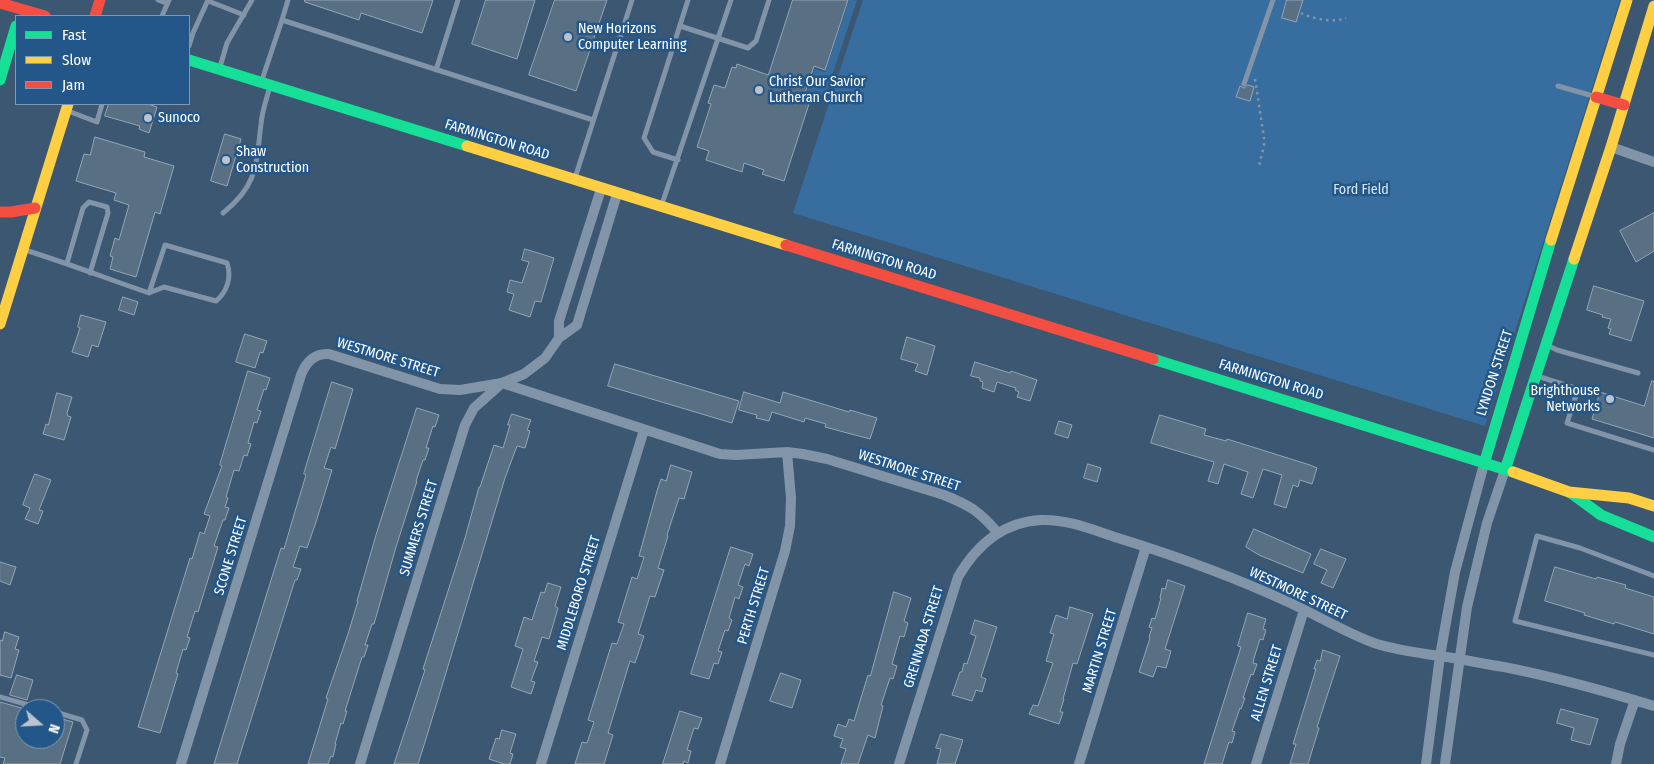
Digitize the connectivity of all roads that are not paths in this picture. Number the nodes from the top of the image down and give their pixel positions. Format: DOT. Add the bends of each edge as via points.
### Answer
graph roads {
  1 [pos="25,0"];
  2 [pos="100,0"];
  3 [pos="158,0"];
  4 [pos="208,0"];
  5 [pos="252,0"];
  6 [pos="288,0"];
  7 [pos="458,0"];
  8 [pos="632,0"];
  9 [pos="688,0"];
  10 [pos="730,0"];
  11 [pos="769,0"];
  12 [pos="1273,0"];
  13 [pos="1627,0"];
  14 [pos="168,1"];
  15 [pos="0,3"];
  16 [pos="1654,6"];
  17 [pos="19,15"];
  18 [pos="42,15"];
  19 [pos="96,15"];
  20 [pos="162,15"];
  21 [pos="244,15"];
  22 [pos="282,20"];
  23 [pos="680,26"];
  24 [pos="15,29"];
  25 [pos="718,39"];
  26 [pos="190,43"];
  27 [pos="190,60"];
  28 [pos="219,70"];
  29 [pos="436,70"];
  30 [pos="0,80"];
  31 [pos="265,84"];
  32 [pos="1244,84"];
  33 [pos="1558,86"];
  34 [pos="1596,97"];
  35 [pos="102,105"];
  36 [pos="1624,105"];
  37 [pos="67,107"];
  38 [pos="593,120"];
  39 [pos="1610,147"];
  40 [pos="678,160"];
  41 [pos="1654,162"];
  42 [pos="574,180"];
  43 [pos="601,188"];
  44 [pos="617,194"];
  45 [pos="661,207"];
  46 [pos="35,208"];
  47 [pos="0,212"];
  48 [pos="223,214"];
  49 [pos="22,249"];
  50 [pos="67,263"];
  51 [pos="90,273"];
  52 [pos="149,293"];
  53 [pos="0,324"];
  54 [pos="559,338"];
  55 [pos="1546,344"];
  56 [pos="311,359"];
  57 [pos="1638,373"];
  58 [pos="1536,376"];
  59 [pos="502,384"];
  60 [pos="644,430"];
  61 [pos="1654,450"];
  62 [pos="787,452"];
  63 [pos="1484,464"];
  64 [pos="1505,470"];
  65 [pos="1569,492"];
  66 [pos="1654,506"];
  67 [pos="998,533"];
  68 [pos="1654,537"];
  69 [pos="1146,547"];
  70 [pos="1654,576"];
  71 [pos="1304,610"];
  72 [pos="1654,655"];
  73 [pos="1440,656"];
  74 [pos="1459,660"];
  75 [pos="0,696"];
  76 [pos="1635,700"];
  77 [pos="15,701"];
  78 [pos="1654,706"];
  79 [pos="65,715"];
  80 [pos="76,764"];
  81 [pos="181,764"];
  82 [pos="360,764"];
  83 [pos="541,764"];
  84 [pos="720,764"];
  85 [pos="899,764"];
  86 [pos="1079,764"];
  87 [pos="1256,764"];
  88 [pos="1426,764"];
  89 [pos="1445,764"];
  90 [pos="1616,764"];
  1 -- 17 [label="main road"];
  2 -- 19 [label="main road"];
  3 -- 14 [label="lane"];
  4 -- 21 [label="lane"];
  4 -- 26 [label="lane"];
  5 -- 21 [label="lane"];
  6 -- 22 [label="lane"];
  7 -- 29 [label="lane"];
  8 -- 38 [label="lane"];
  9 -- 23 [label="lane"];
  10 -- 25 [label="lane"];
  11 -- 25 [label="lane" via="756,41 748,48"];
  12 -- 32 [label="lane"];
  13 -- 34 [label="main road, LYNDON STREET"];
  14 -- 20 [label="lane"];
  15 -- 18 [label="main road, bridge"];
  16 -- 36 [label="main road"];
  21 -- 28 [label="lane" via="227,43"];
  22 -- 29 [label="lane"];
  22 -- 31 [label="lane"];
  23 -- 25 [label="lane"];
  23 -- 40 [label="lane" via="644,138 653,152"];
  24 -- 30 [label="main road"];
  25 -- 40 [label="lane"];
  27 -- 28 [label="main road, FARMINGTON ROAD"];
  28 -- 31 [label="main road, FARMINGTON ROAD"];
  29 -- 38 [label="lane"];
  31 -- 42 [label="main road, FARMINGTON ROAD"];
  31 -- 48 [label="lane" via="254,175 236,204"];
  33 -- 34 [label="lane"];
  34 -- 36 [label="main road"];
  34 -- 63 [label="main road, LYNDON STREET"];
  35 -- 37 [label="lane" via="96,122"];
  36 -- 39 [label="main road"];
  37 -- 46 [label="main road"];
  38 -- 42 [label="lane"];
  39 -- 41 [label="street"];
  39 -- 55 [label="main road"];
  40 -- 45 [label="lane"];
  42 -- 43 [label="main road, FARMINGTON ROAD"];
  43 -- 44 [label="main road, FARMINGTON ROAD"];
  43 -- 54 [label="street" via="559,321"];
  44 -- 45 [label="main road, FARMINGTON ROAD"];
  44 -- 54 [label="street, SUMMERS STREET" via="577,325"];
  45 -- 63 [label="main road, FARMINGTON ROAD"];
  46 -- 47 [label="main road"];
  46 -- 49 [label="main road"];
  49 -- 50 [label="lane"];
  49 -- 53 [label="main road"];
  50 -- 51 [label="lane"];
  50 -- 51 [label="lane" via="83,208 89,202 107,207"];
  51 -- 52 [label="lane"];
  52 -- 52 [label="lane" via="164,287 216,301 224,294 230,273 226,263 165,245"];
  54 -- 59 [label="street, SUMMERS STREET" via="544,358 524,374"];
  55 -- 57 [label="lane"];
  55 -- 58 [label="main road"];
  56 -- 59 [label="street, WESTMORE STREET" via="321,353 328,354 440,389 460,390"];
  56 -- 81 [label="street, SCONE STREET" via="301,375"];
  58 -- 61 [label="lane" via="1578,389 1567,423"];
  58 -- 64 [label="main road"];
  59 -- 60 [label="street, WESTMORE STREET"];
  59 -- 82 [label="street, SUMMERS STREET" via="474,408 465,425"];
  60 -- 62 [label="street, WESTMORE STREET" via="720,454"];
  60 -- 83 [label="street, MIDDLEBORO STREET"];
  62 -- 67 [label="street, WESTMORE STREET" via="827,459 944,495 972,507"];
  62 -- 84 [label="street, PERTH STREET" via="791,498 785,551"];
  63 -- 64 [label="main road, FARMINGTON ROAD"];
  63 -- 73 [label="street, LYNDON STREET" via="1455,572"];
  64 -- 65 [label="main road, FARMINGTON ROAD"];
  64 -- 74 [label="street" via="1476,565"];
  65 -- 66 [label="main road, FARMINGTON ROAD" via="1629,498"];
  65 -- 68 [label="main road, FARMINGTON ROAD" via="1601,515"];
  67 -- 69 [label="street, WESTMORE STREET" via="1040,520 1057,521"];
  67 -- 85 [label="street, GRENNADA STREET" via="974,553 958,577"];
  69 -- 71 [label="street, WESTMORE STREET" via="1219,573"];
  69 -- 86 [label="street, MARTIN STREET"];
  70 -- 72 [label="lane" via="1580,548 1537,536 1514,621"];
  71 -- 73 [label="street, WESTMORE STREET" via="1374,643"];
  71 -- 87 [label="street, ALLEN STREET"];
  73 -- 74 [label="street, WESTMORE STREET"];
  73 -- 88 [label="street, LYNDON STREET"];
  74 -- 76 [label="street, WESTMORE STREET" via="1555,678"];
  74 -- 89 [label="street"];
  75 -- 77 [label="lane"];
  76 -- 78 [label="street, WESTMORE STREET"];
  76 -- 90 [label="street"];
  79 -- 80 [label="lane" via="82,720 87,730"];
}
